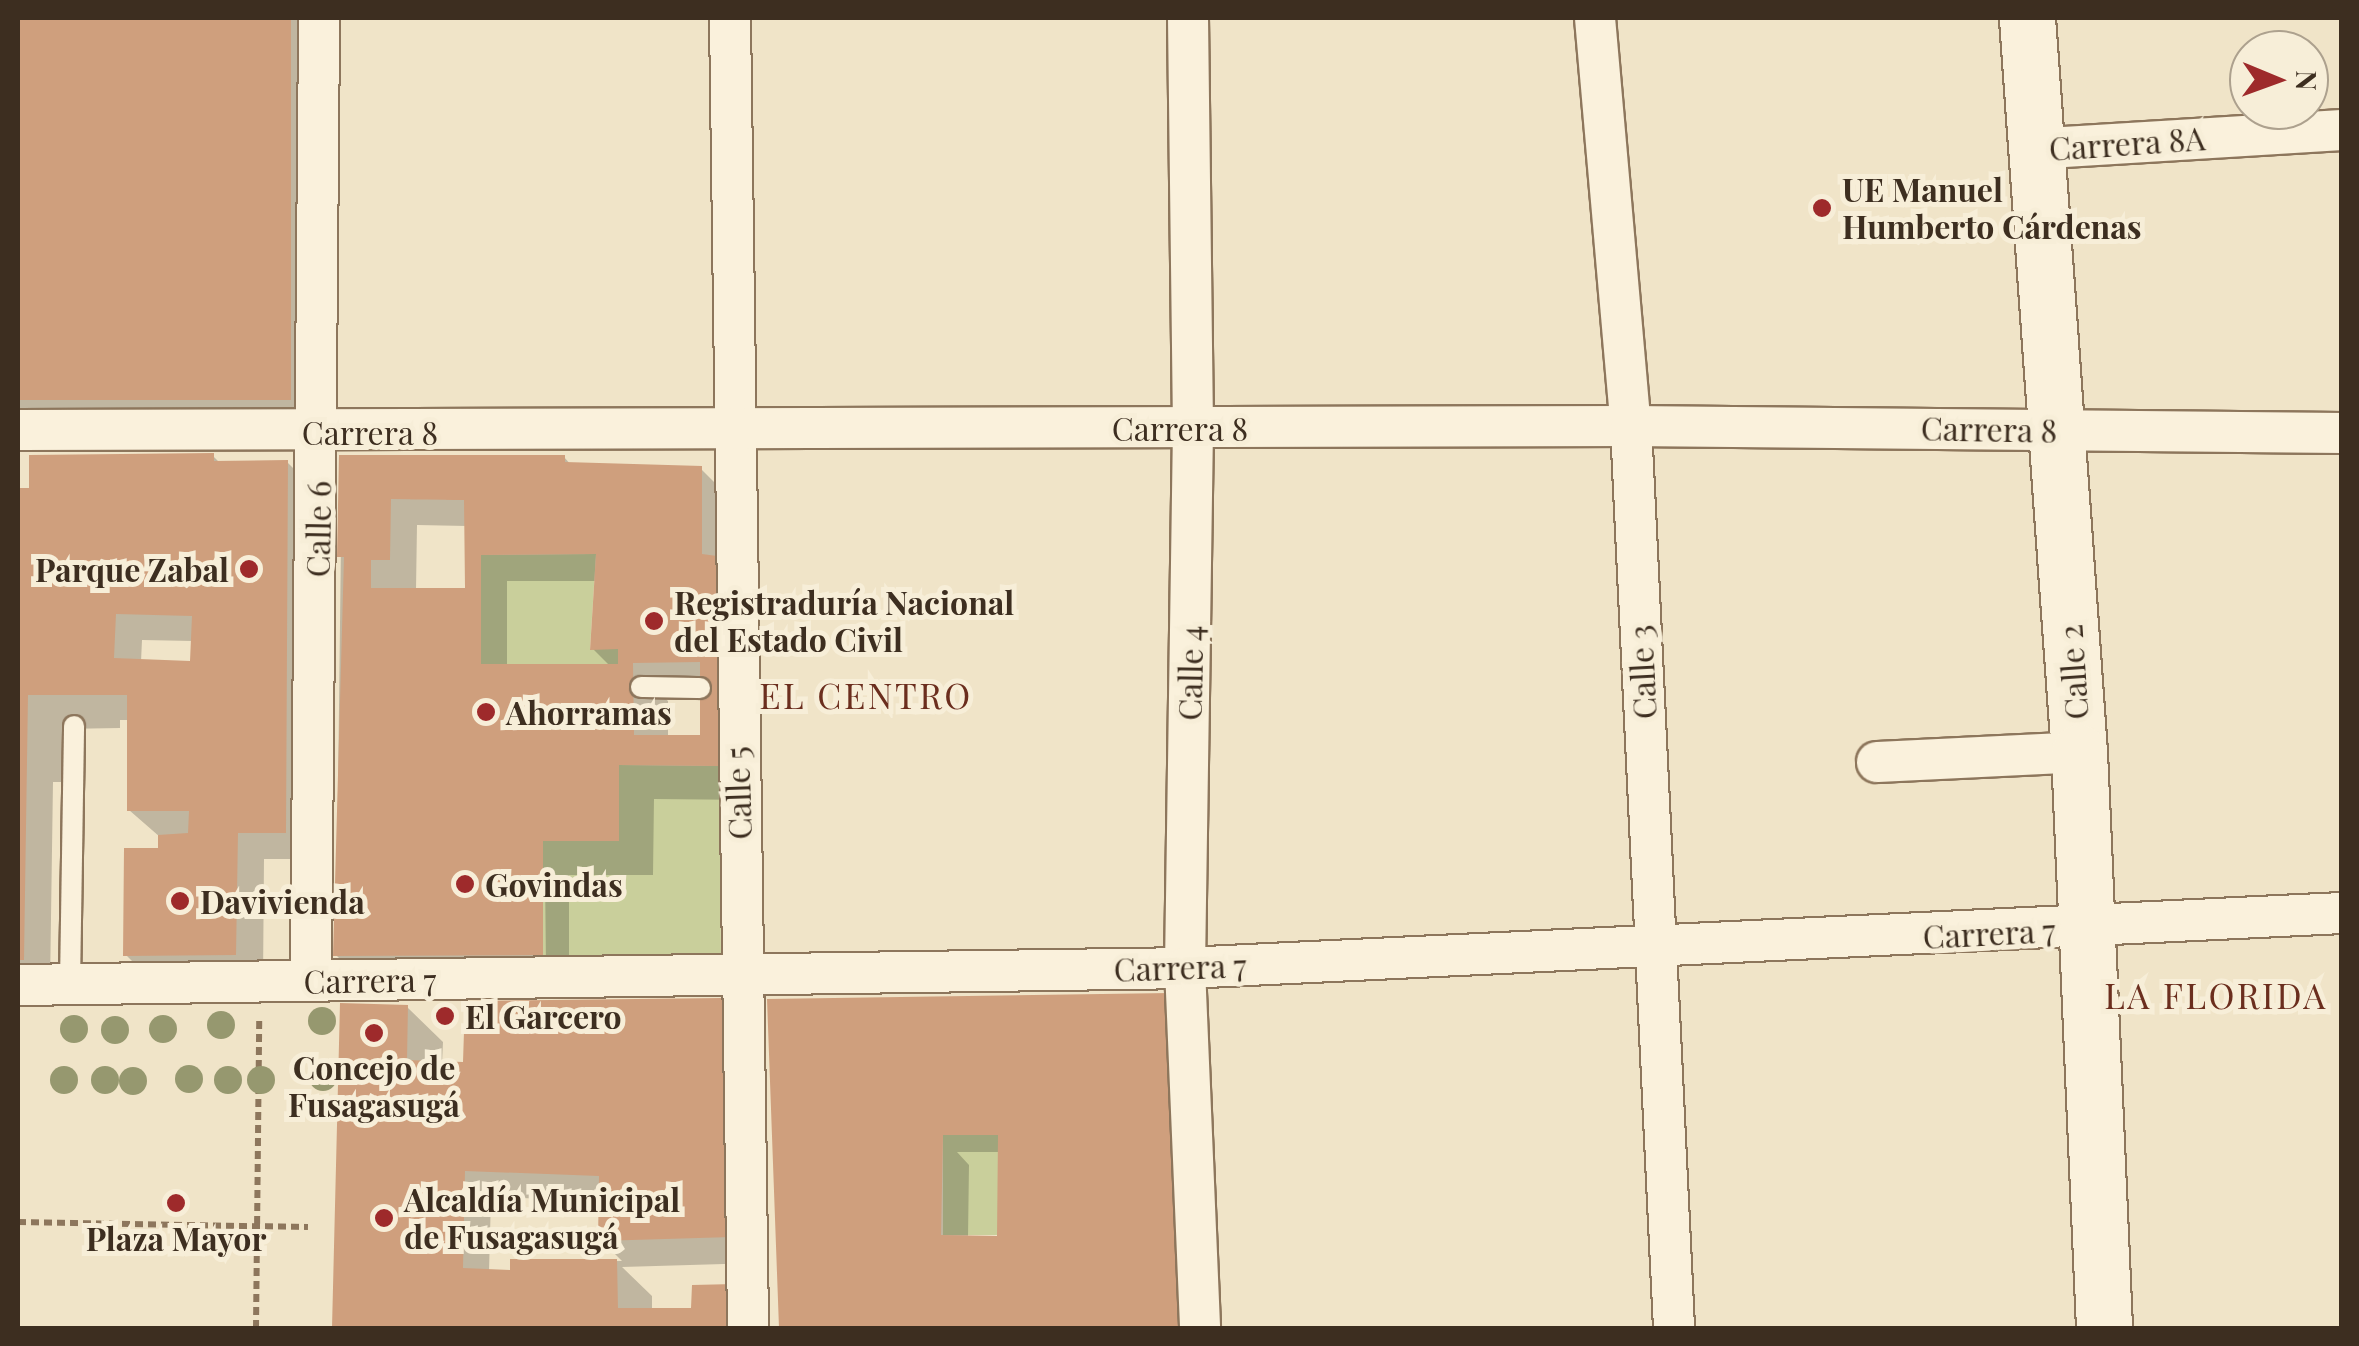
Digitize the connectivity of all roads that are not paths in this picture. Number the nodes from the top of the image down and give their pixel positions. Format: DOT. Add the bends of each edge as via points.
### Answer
graph roads {
  1 [pos="318,18"];
  2 [pos="730,18"];
  3 [pos="1188,18"];
  4 [pos="1594,18"];
  5 [pos="2027,18"];
  6 [pos="2342,130"];
  7 [pos="2031,149"];
  8 [pos="1631,426"];
  9 [pos="1194,428"];
  10 [pos="18,430"];
  11 [pos="736,430"];
  12 [pos="2056,430"];
  13 [pos="319,432"];
  14 [pos="2342,432"];
  15 [pos="641,687"];
  16 [pos="718,689"];
  17 [pos="74,726"];
  18 [pos="2079,752"];
  19 [pos="1876,762"];
  20 [pos="2342,913"];
  21 [pos="2083,928"];
  22 [pos="1654,949"];
  23 [pos="1185,968"];
  24 [pos="743,975"];
  25 [pos="311,981"];
  26 [pos="18,984"];
  27 [pos="70,984"];
  28 [pos="748,1328"];
  29 [pos="1200,1328"];
  30 [pos="1674,1328"];
  31 [pos="2104,1328"];
  1 -- 13 [label="street, Calle 6"];
  2 -- 11 [label="street, Calle 5"];
  3 -- 9 [label="street, Calle 4"];
  4 -- 8 [label="street, Calle 3"];
  5 -- 7 [label="street, Calle 2"];
  6 -- 7 [label="street, Carrera 8A"];
  7 -- 12 [label="street, Calle 2"];
  8 -- 9 [label="street, Carrera 8"];
  8 -- 12 [label="street, Carrera 8"];
  8 -- 22 [label="street, Calle 3"];
  9 -- 11 [label="street, Carrera 8"];
  9 -- 23 [label="street, Calle 4"];
  10 -- 13 [label="street, Carrera 8"];
  11 -- 13 [label="street, Carrera 8"];
  11 -- 16 [label="street, Calle 5"];
  12 -- 14 [label="street, Carrera 8"];
  12 -- 18 [label="street, Calle 2"];
  13 -- 25 [label="street, Calle 6"];
  15 -- 16 [label="lane"];
  16 -- 24 [label="street, Calle 5"];
  17 -- 27 [label="lane"];
  18 -- 19 [label="street"];
  18 -- 21 [label="street, Calle 2"];
  20 -- 21 [label="street, Carrera 7"];
  21 -- 22 [label="street, Carrera 7"];
  21 -- 31 [label="street, Calle 2"];
  22 -- 23 [label="street, Carrera 7"];
  22 -- 30 [label="street, Calle 3"];
  23 -- 24 [label="street, Carrera 7"];
  23 -- 29 [label="street, Calle 4"];
  24 -- 25 [label="street, Carrera 7"];
  24 -- 28 [label="street, Calle 5"];
  25 -- 27 [label="street, Carrera 7"];
  26 -- 27 [label="street, Carrera 7"];
}
